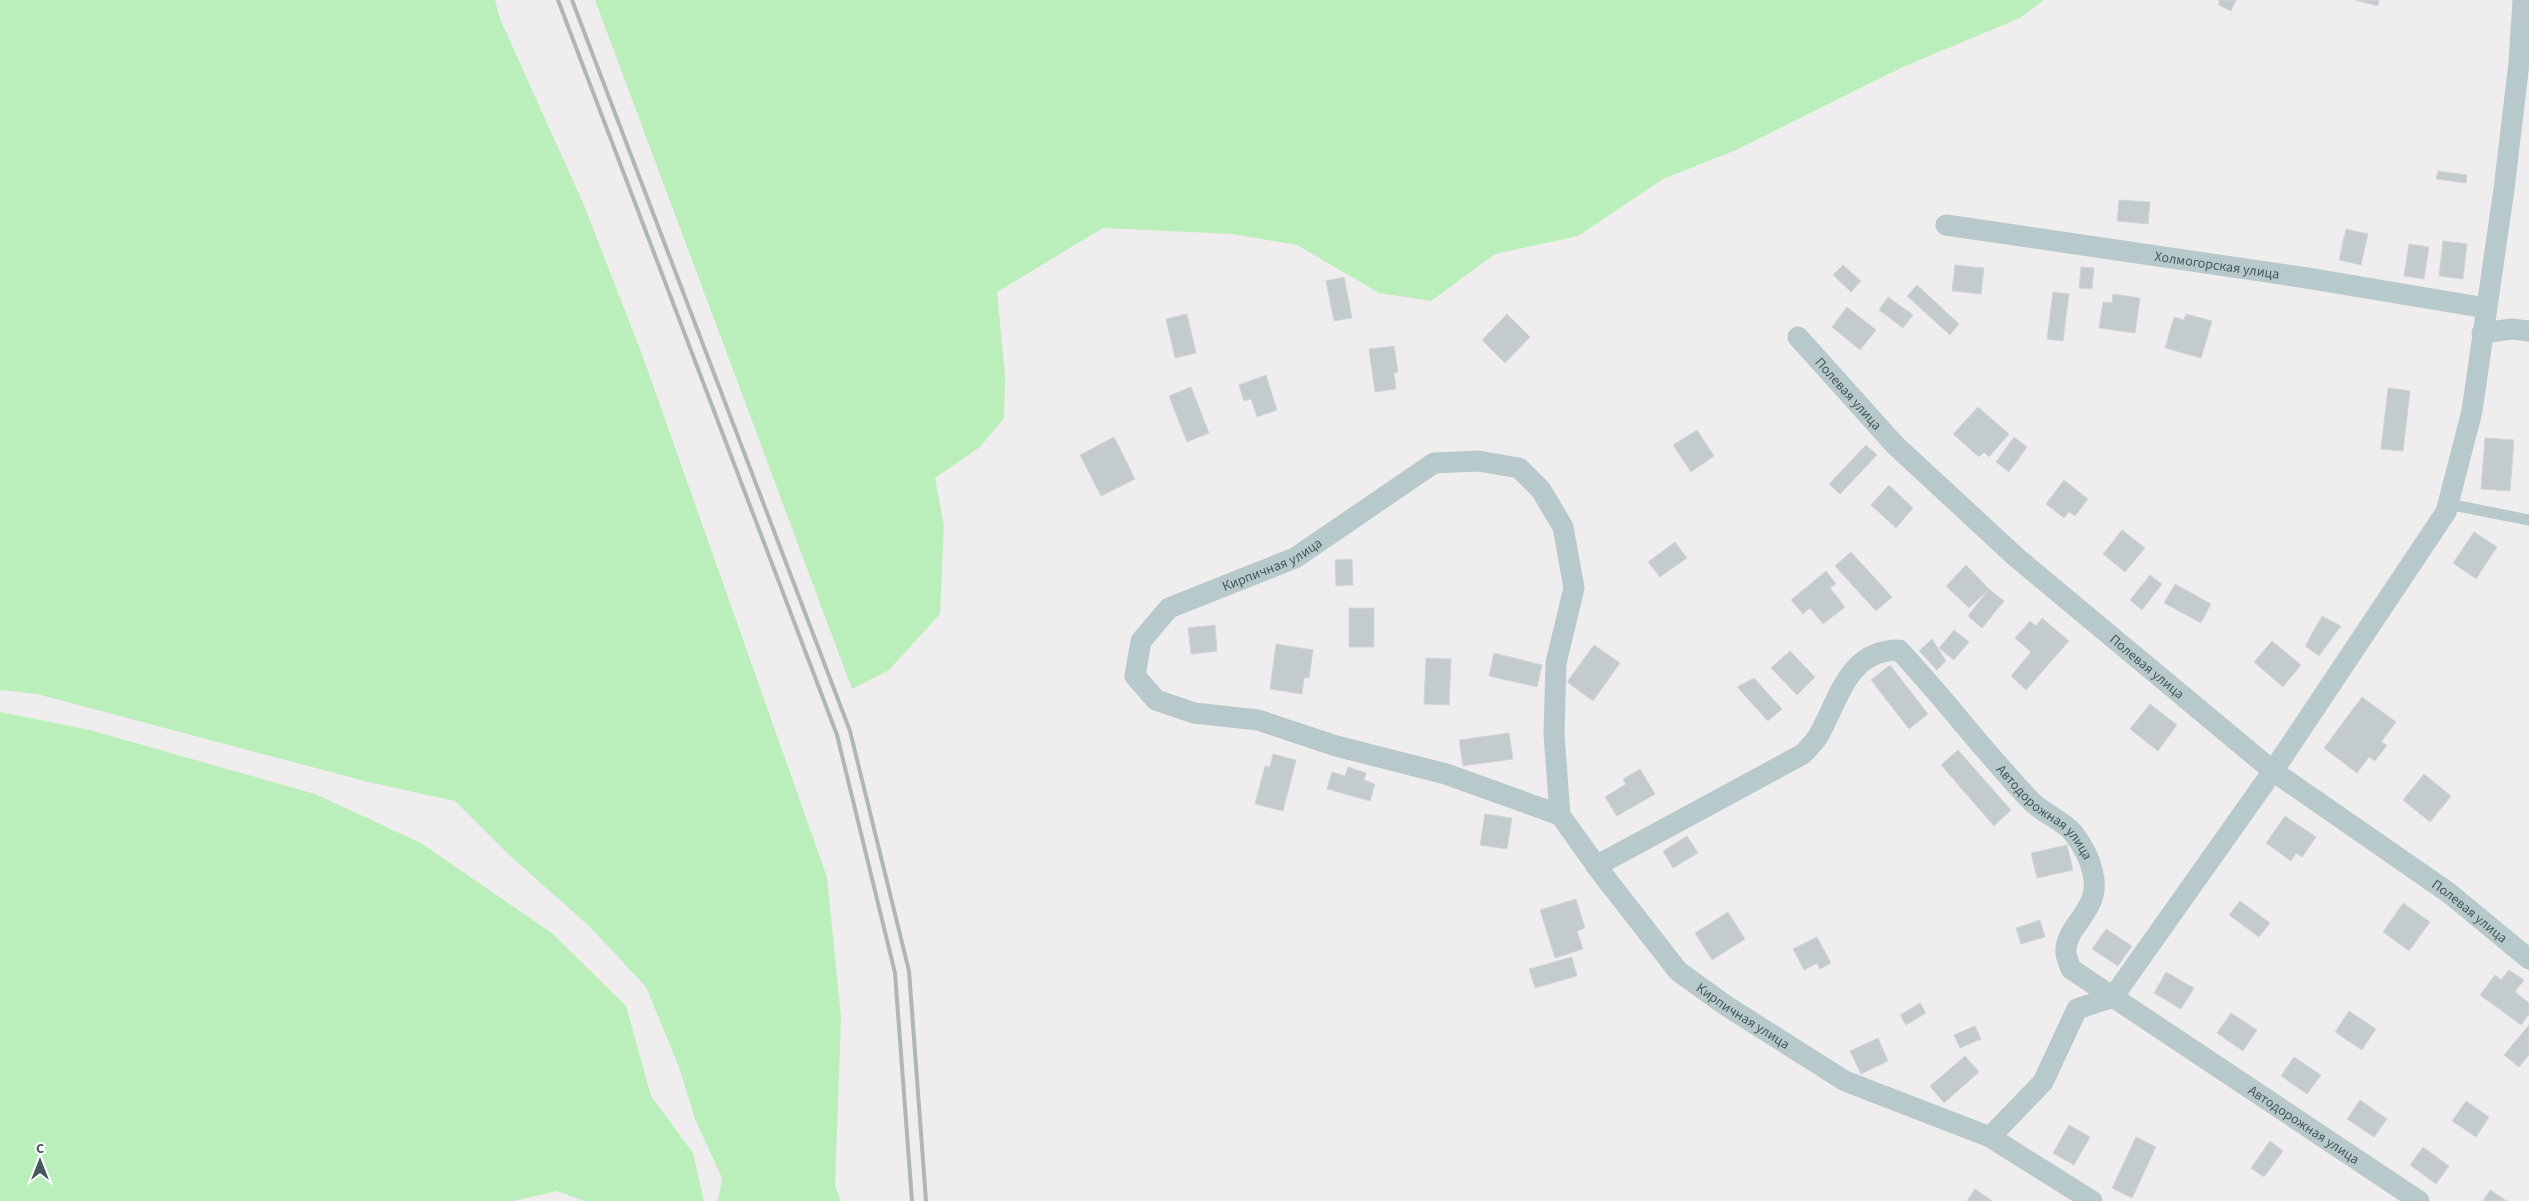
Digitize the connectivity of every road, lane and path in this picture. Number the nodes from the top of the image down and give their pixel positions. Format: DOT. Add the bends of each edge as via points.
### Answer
graph roads {
  1 [pos="2523,0"];
  2 [pos="1946,225"];
  3 [pos="2486,308"];
  4 [pos="2529,331"];
  5 [pos="2482,333"];
  6 [pos="1798,337"];
  7 [pos="2448,504"];
  8 [pos="2527,522"];
  9 [pos="2273,771"];
  10 [pos="1560,815"];
  11 [pos="1596,866"];
  12 [pos="2529,959"];
  13 [pos="2113,998"];
  14 [pos="1990,1137"];
  15 [pos="2092,1201"];
  16 [pos="2419,1201"];
  1 -- 3 [label="street" via="2504,189"];
  2 -- 3 [label="street, Холмогорская улица"];
  3 -- 5 [label="street"];
  4 -- 5 [label="street" via="2512,329"];
  5 -- 7 [label="street" via="2472,410"];
  6 -- 9 [label="street, Полевая улица" via="1895,445 2016,557"];
  7 -- 8 [label="lane"];
  7 -- 9 [label="street" via="2446,512"];
  9 -- 12 [label="street, Полевая улица" via="2448,893"];
  9 -- 13 [label="street"];
  10 -- 10 [label="street, Кирпичная улица" via="1554,734 1556,663 1574,588 1564,527 1541,490 1519,468 1478,461 1434,463 1295,558 1169,608 1141,641 1135,676 1156,700 1194,713 1258,720 1336,746 1446,774"];
  10 -- 11 [label="street, Кирпичная улица"];
  11 -- 13 [label="street, Автодорожная улица" via="1803,754 1819,735 1854,668 1882,650 1899,650 2034,804 2072,832 2088,854 2095,895 2072,933 2066,953 2071,969"];
  11 -- 14 [label="street, Кирпичная улица" via="1678,972 1724,1004 1845,1081"];
  13 -- 14 [label="street" via="2077,1008 2043,1082"];
  13 -- 16 [label="street, Автодорожная улица"];
  14 -- 15 [label="street, Кирпичная улица"];
}
